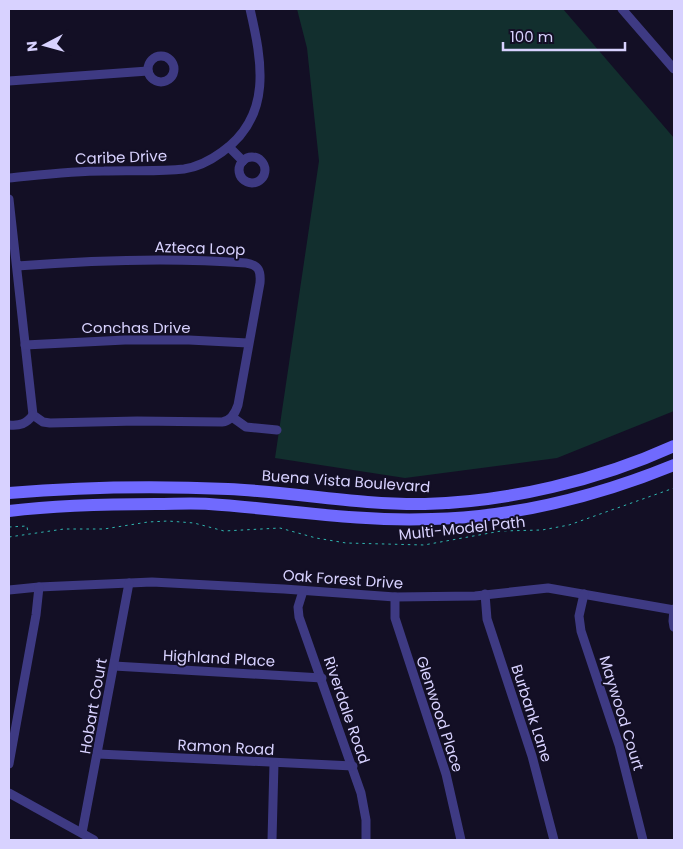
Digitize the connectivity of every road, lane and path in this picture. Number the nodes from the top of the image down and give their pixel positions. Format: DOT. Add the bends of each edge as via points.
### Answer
graph roads {
  1 [pos="250,9"];
  2 [pos="622,9"];
  3 [pos="674,69"];
  4 [pos="148,71"];
  5 [pos="9,81"];
  6 [pos="229,147"];
  7 [pos="243,161"];
  8 [pos="9,178"];
  9 [pos="9,199"];
  10 [pos="17,266"];
  11 [pos="248,343"];
  12 [pos="25,345"];
  13 [pos="33,415"];
  14 [pos="232,418"];
  15 [pos="9,425"];
  16 [pos="277,430"];
  17 [pos="674,446"];
  18 [pos="674,464"];
  19 [pos="674,488"];
  20 [pos="9,493"];
  21 [pos="9,511"];
  22 [pos="9,527"];
  23 [pos="28,535"];
  24 [pos="9,537"];
  25 [pos="128,583"];
  26 [pos="39,587"];
  27 [pos="9,590"];
  28 [pos="303,591"];
  29 [pos="485,594"];
  30 [pos="584,594"];
  31 [pos="395,598"];
  32 [pos="674,610"];
  33 [pos="674,627"];
  34 [pos="114,666"];
  35 [pos="322,678"];
  36 [pos="98,754"];
  37 [pos="274,763"];
  38 [pos="9,764"];
  39 [pos="353,766"];
  40 [pos="9,793"];
  41 [pos="82,833"];
  42 [pos="94,840"];
  43 [pos="272,840"];
  44 [pos="366,840"];
  45 [pos="461,840"];
  46 [pos="554,840"];
  47 [pos="643,840"];
  1 -- 6 [label="street, Caribe Drive" via="260,59 260,95 244,131"];
  2 -- 3 [label="street"];
  4 -- 5 [label="street"];
  6 -- 7 [label="street"];
  6 -- 8 [label="street, Caribe Drive" via="199,165 185,169 103,170"];
  9 -- 10 [label="street"];
  10 -- 11 [label="street, Azteca Loop" via="140,259 197,259 253,264 260,271 260,277"];
  10 -- 12 [label="street"];
  11 -- 12 [label="street, Conchas Drive" via="125,340"];
  11 -- 14 [label="street, Azteca Loop" via="238,404"];
  12 -- 13 [label="street"];
  13 -- 14 [label="street" via="50,423 137,420 226,422"];
  13 -- 15 [label="street" via="21,425"];
  14 -- 16 [label="street" via="246,427"];
  17 -- 20 [label="main road, Buena Vista Boulevard" via="609,471 516,494 434,503 138,487"];
  18 -- 21 [label="main road" via="559,502 478,516 384,520 208,504 104,504"];
  19 -- 23 [label="path, Multi-Model Path" via="569,525 542,530 501,531 424,545 346,543 280,528 224,531 194,523 168,521"];
  22 -- 23 [label="path" via="27,526"];
  23 -- 24 [label="path, Multi-Model Path"];
  25 -- 26 [label="street, Oak Forest Drive"];
  25 -- 28 [label="street, Oak Forest Drive"];
  25 -- 34 [label="street, Hobart Court"];
  26 -- 27 [label="street, Oak Forest Drive"];
  26 -- 38 [label="street"];
  28 -- 31 [label="street, Oak Forest Drive"];
  28 -- 35 [label="street, Riverdale Road" via="298,607 299,617"];
  29 -- 30 [label="street, Oak Forest Drive" via="548,588"];
  29 -- 31 [label="street, Oak Forest Drive"];
  29 -- 46 [label="street, Burbank Lane" via="487,619 532,756"];
  30 -- 32 [label="street, Oak Forest Drive"];
  30 -- 47 [label="street, Maywood Court" via="579,616 581,631 619,745"];
  31 -- 45 [label="street, Glenwood Place" via="395,618 446,774"];
  32 -- 33 [label="street"];
  34 -- 35 [label="street, Highland Place"];
  34 -- 36 [label="street, Hobart Court"];
  35 -- 39 [label="street, Riverdale Road"];
  36 -- 37 [label="street, Ramon Road"];
  36 -- 41 [label="street, Hobart Court"];
  37 -- 39 [label="street, Ramon Road"];
  37 -- 43 [label="street"];
  39 -- 44 [label="street, Riverdale Road" via="366,820"];
  40 -- 41 [label="street"];
  41 -- 42 [label="street"];
}
